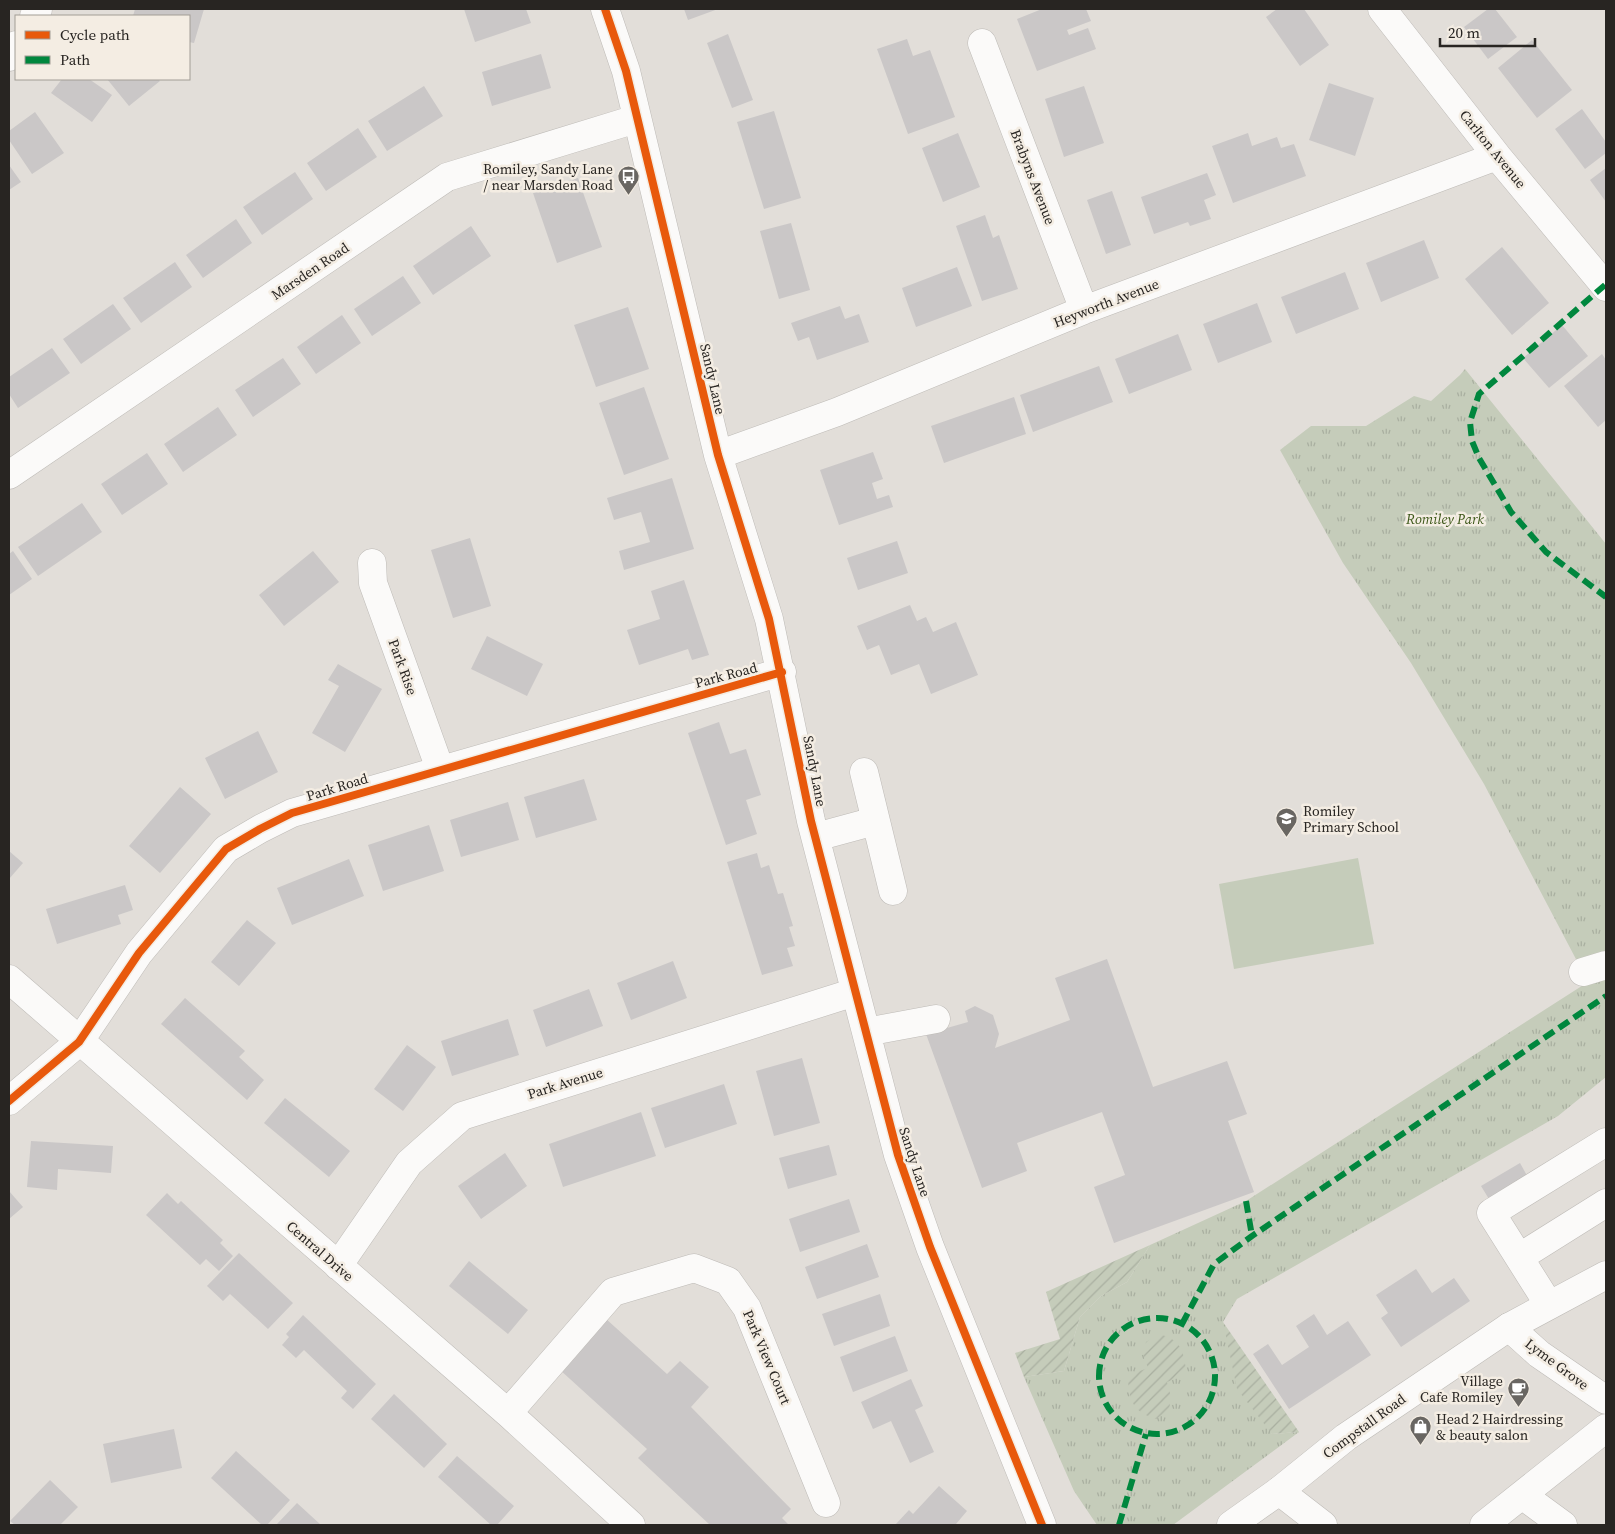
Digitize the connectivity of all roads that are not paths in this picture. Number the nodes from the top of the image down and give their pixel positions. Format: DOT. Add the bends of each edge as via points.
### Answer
graph roads {
  1 [pos="605,9"];
  2 [pos="1382,9"];
  3 [pos="982,43"];
  4 [pos="636,118"];
  5 [pos="1497,156"];
  6 [pos="1606,287"];
  7 [pos="1084,310"];
  8 [pos="718,455"];
  9 [pos="9,475"];
  10 [pos="372,563"];
  11 [pos="782,672"];
  12 [pos="440,769"];
  13 [pos="864,772"];
  14 [pos="875,821"];
  15 [pos="816,837"];
  16 [pos="893,891"];
  17 [pos="9,979"];
  18 [pos="856,992"];
  19 [pos="936,1019"];
  20 [pos="866,1032"];
  21 [pos="78,1042"];
  22 [pos="9,1101"];
  23 [pos="1606,1142"];
  24 [pos="1606,1203"];
  25 [pos="1520,1257"];
  26 [pos="338,1266"];
  27 [pos="1606,1275"];
  28 [pos="1550,1305"];
  29 [pos="1509,1326"];
  30 [pos="1606,1400"];
  31 [pos="508,1414"];
  32 [pos="1606,1428"];
  33 [pos="1279,1491"];
  34 [pos="1522,1495"];
  35 [pos="826,1503"];
  36 [pos="631,1525"];
  37 [pos="1042,1525"];
  38 [pos="1231,1525"];
  39 [pos="1322,1525"];
  40 [pos="1484,1525"];
  41 [pos="1563,1525"];
  1 -- 4 [label="street, Sandy Lane" via="626,71"];
  2 -- 5 [label="street, Carlton Avenue"];
  3 -- 7 [label="street, Brabyns Avenue"];
  4 -- 8 [label="street, Sandy Lane"];
  4 -- 9 [label="street, Marsden Road" via="447,177"];
  5 -- 6 [label="street, Carlton Avenue"];
  5 -- 7 [label="street, Heyworth Avenue"];
  7 -- 8 [label="street, Heyworth Avenue" via="837,412"];
  8 -- 11 [label="street, Sandy Lane" via="770,620"];
  10 -- 12 [label="street, Park Rise" via="373,583"];
  11 -- 12 [label="street, Park Road"];
  11 -- 15 [label="street, Sandy Lane"];
  12 -- 21 [label="street, Park Road" via="292,813 226,849 139,953"];
  13 -- 14 [label="street"];
  14 -- 15 [label="street"];
  14 -- 16 [label="street"];
  15 -- 18 [label="street, Sandy Lane"];
  17 -- 21 [label="street, Central Drive"];
  18 -- 20 [label="street, Sandy Lane"];
  18 -- 26 [label="street, Park Avenue" via="462,1116 409,1163"];
  19 -- 20 [label="street"];
  20 -- 37 [label="street, Sandy Lane" via="898,1155 930,1247"];
  21 -- 22 [label="street, Park Road"];
  21 -- 26 [label="street, Central Drive"];
  23 -- 25 [label="street" via="1491,1213"];
  24 -- 25 [label="street"];
  25 -- 28 [label="street"];
  26 -- 31 [label="street, Central Drive"];
  27 -- 28 [label="street, Compstall Road"];
  28 -- 29 [label="street, Compstall Road"];
  29 -- 30 [label="street, Lyme Grove" via="1539,1354"];
  29 -- 33 [label="street, Compstall Road" via="1346,1437"];
  31 -- 35 [label="street, Park View Court" via="613,1292 694,1268 728,1281 747,1308"];
  31 -- 36 [label="street, Central Drive"];
  32 -- 34 [label="street"];
  33 -- 38 [label="street, Compstall Road"];
  33 -- 39 [label="street"];
  34 -- 40 [label="street"];
  34 -- 41 [label="street"];
}
